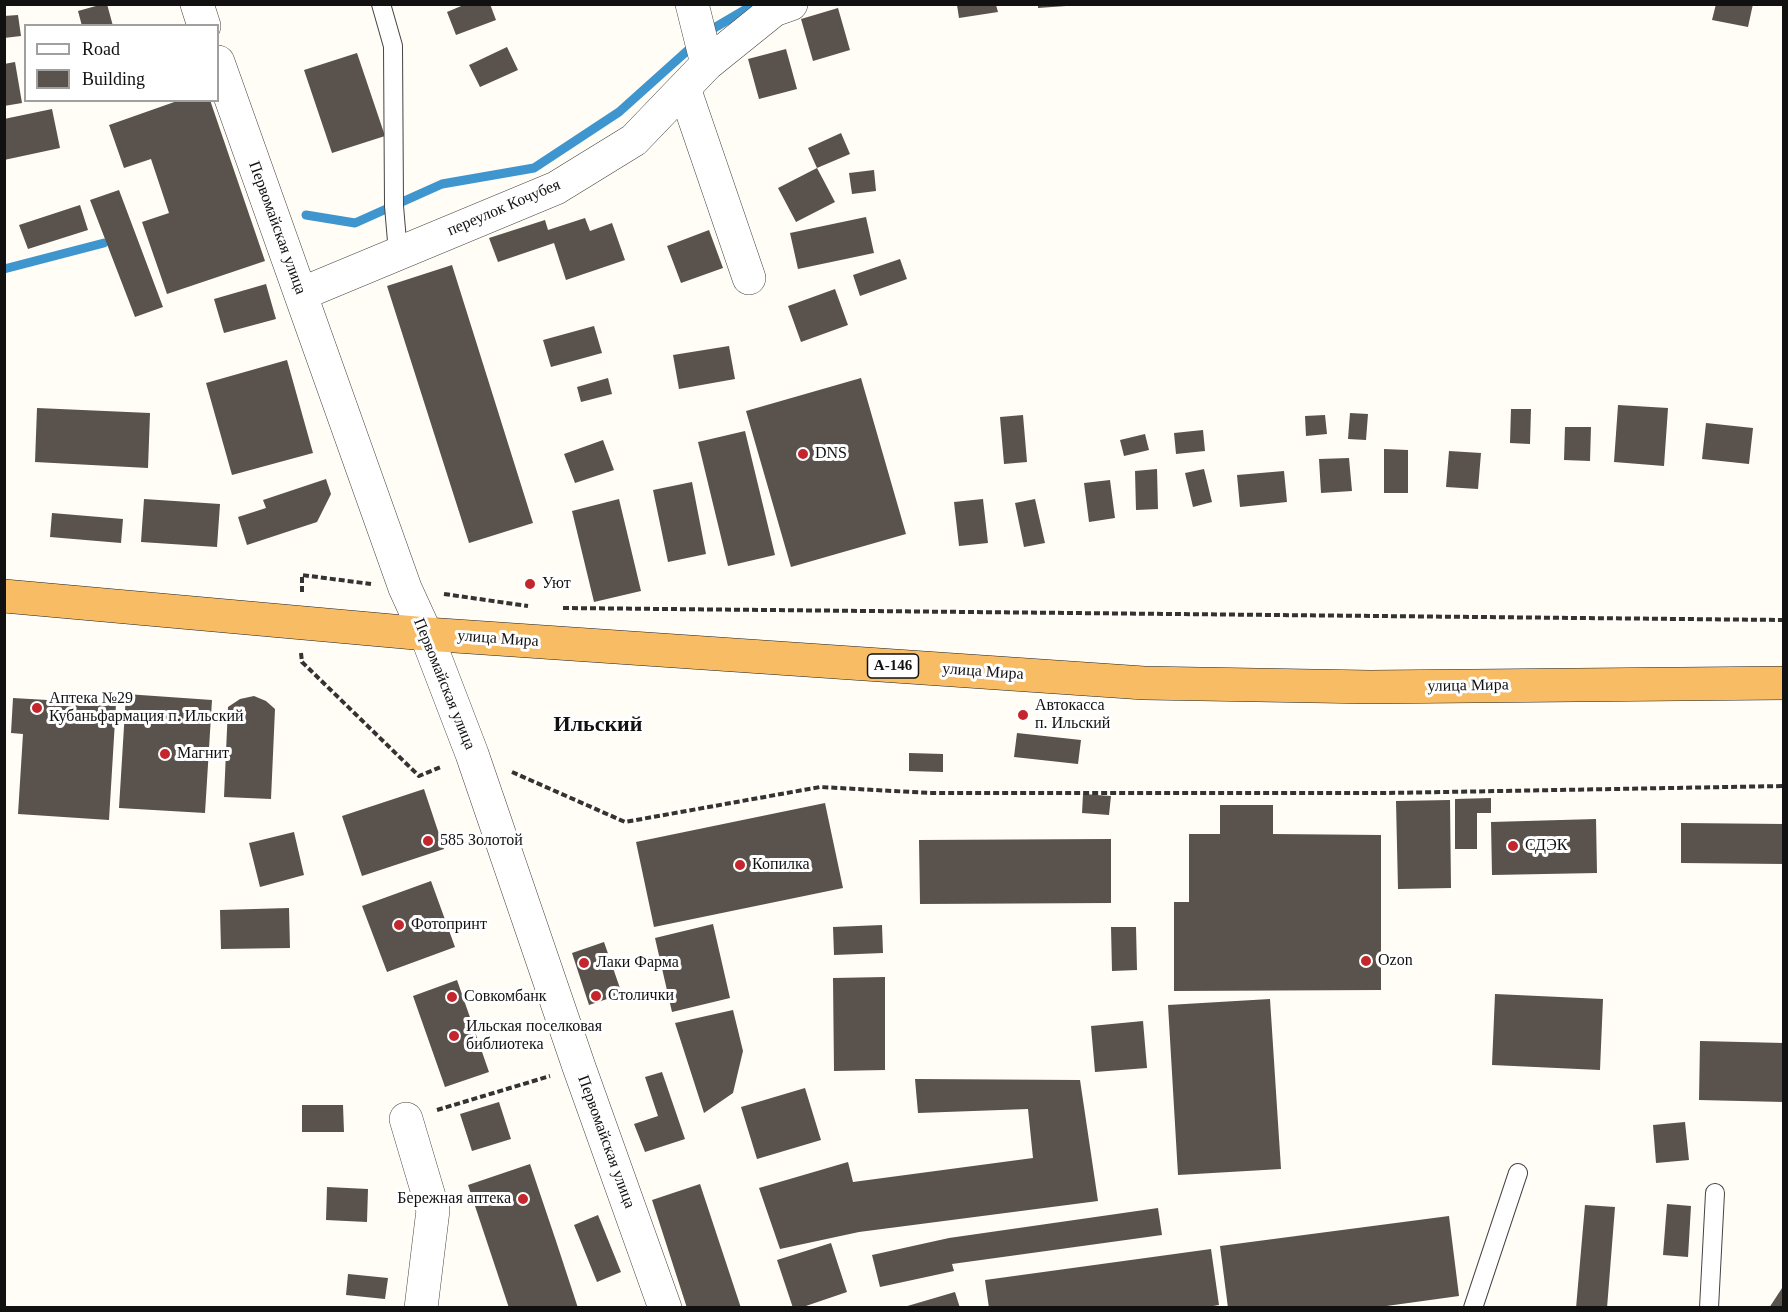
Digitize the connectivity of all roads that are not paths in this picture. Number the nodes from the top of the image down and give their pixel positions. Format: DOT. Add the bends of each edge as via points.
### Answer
graph roads {
  1 [pos="197,4"];
  2 [pos="381,4"];
  3 [pos="692,4"];
  4 [pos="791,4"];
  5 [pos="203,24"];
  6 [pos="707,64"];
  7 [pos="219,65"];
  8 [pos="684,88"];
  9 [pos="398,253"];
  10 [pos="748,278"];
  11 [pos="302,294"];
  12 [pos="4,597"];
  13 [pos="426,634"];
  14 [pos="1784,683"];
  15 [pos="406,1119"];
  16 [pos="1518,1173"];
  17 [pos="1715,1193"];
  18 [pos="421,1308"];
  19 [pos="665,1308"];
  20 [pos="1473,1308"];
  21 [pos="1709,1308"];
  1 -- 5 [label="street"];
  2 -- 9 [label="lane" via="393,46"];
  3 -- 6 [label="street"];
  4 -- 6 [label="street, переулок Кочубея" via="774,10"];
  6 -- 8 [label="street, переулок Кочубея"];
  7 -- 11 [label="street, Первомайская улица"];
  8 -- 9 [label="street, переулок Кочубея" via="634,140 556,188"];
  8 -- 10 [label="street"];
  9 -- 11 [label="street, переулок Кочубея"];
  11 -- 13 [label="street, Первомайская улица" via="405,588"];
  12 -- 13 [label="highway, улица Мира / А-146"];
  13 -- 14 [label="highway, улица Мира / А-146" via="1144,683 1370,687"];
  13 -- 19 [label="street, Первомайская улица" via="472,754"];
  15 -- 18 [label="street" via="433,1210"];
  16 -- 20 [label="lane"];
  17 -- 21 [label="lane"];
}
